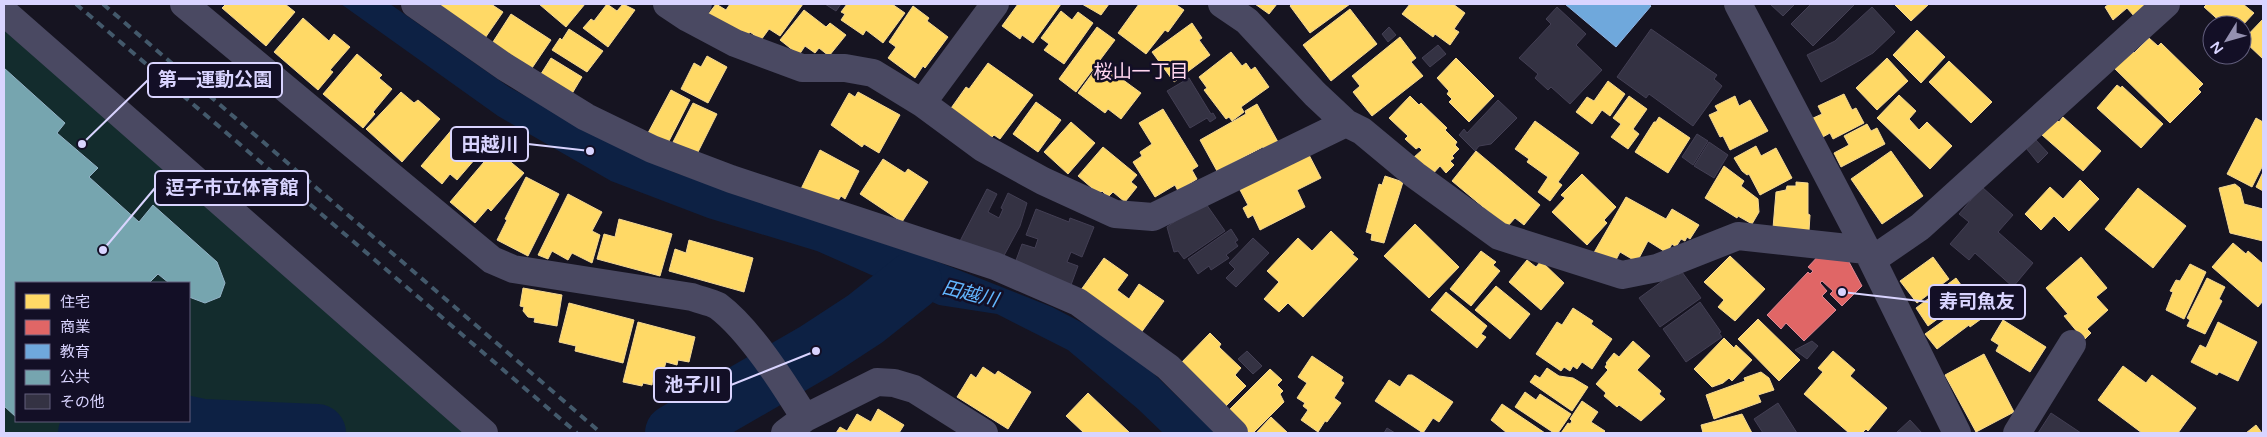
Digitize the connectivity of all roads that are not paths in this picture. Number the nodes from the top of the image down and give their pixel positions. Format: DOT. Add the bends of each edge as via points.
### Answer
graph roads {
  1 [pos="184,4"];
  2 [pos="415,4"];
  3 [pos="995,4"];
  4 [pos="1222,4"];
  5 [pos="1738,4"];
  6 [pos="2166,4"];
  7 [pos="684,9"];
  8 [pos="4,12"];
  9 [pos="922,103"];
  10 [pos="1346,123"];
  11 [pos="1869,255"];
  12 [pos="2072,344"];
  13 [pos="795,426"];
  14 [pos="484,433"];
  15 [pos="984,433"];
  16 [pos="1234,433"];
  17 [pos="1958,433"];
  18 [pos="2017,433"];
  1 -- 13 [label="street" via="492,260 513,269 692,297 716,305 738,325 791,395"];
  2 -- 16 [label="street" via="505,67 586,117 652,150 995,266 1078,302 1168,368"];
  3 -- 9 [label="street"];
  4 -- 10 [label="street" via="1246,21"];
  5 -- 11 [label="street"];
  6 -- 11 [label="street" via="1920,227"];
  7 -- 9 [label="street" via="735,43 802,68 845,68 872,73"];
  8 -- 14 [label="street"];
  9 -- 10 [label="street" via="983,148 1043,181 1115,214 1153,217"];
  10 -- 11 [label="street" via="1362,131 1415,175 1499,236 1622,275 1657,268 1738,236"];
  11 -- 17 [label="street"];
  12 -- 18 [label="street"];
  13 -- 15 [label="street" via="877,382 914,389"];
}
